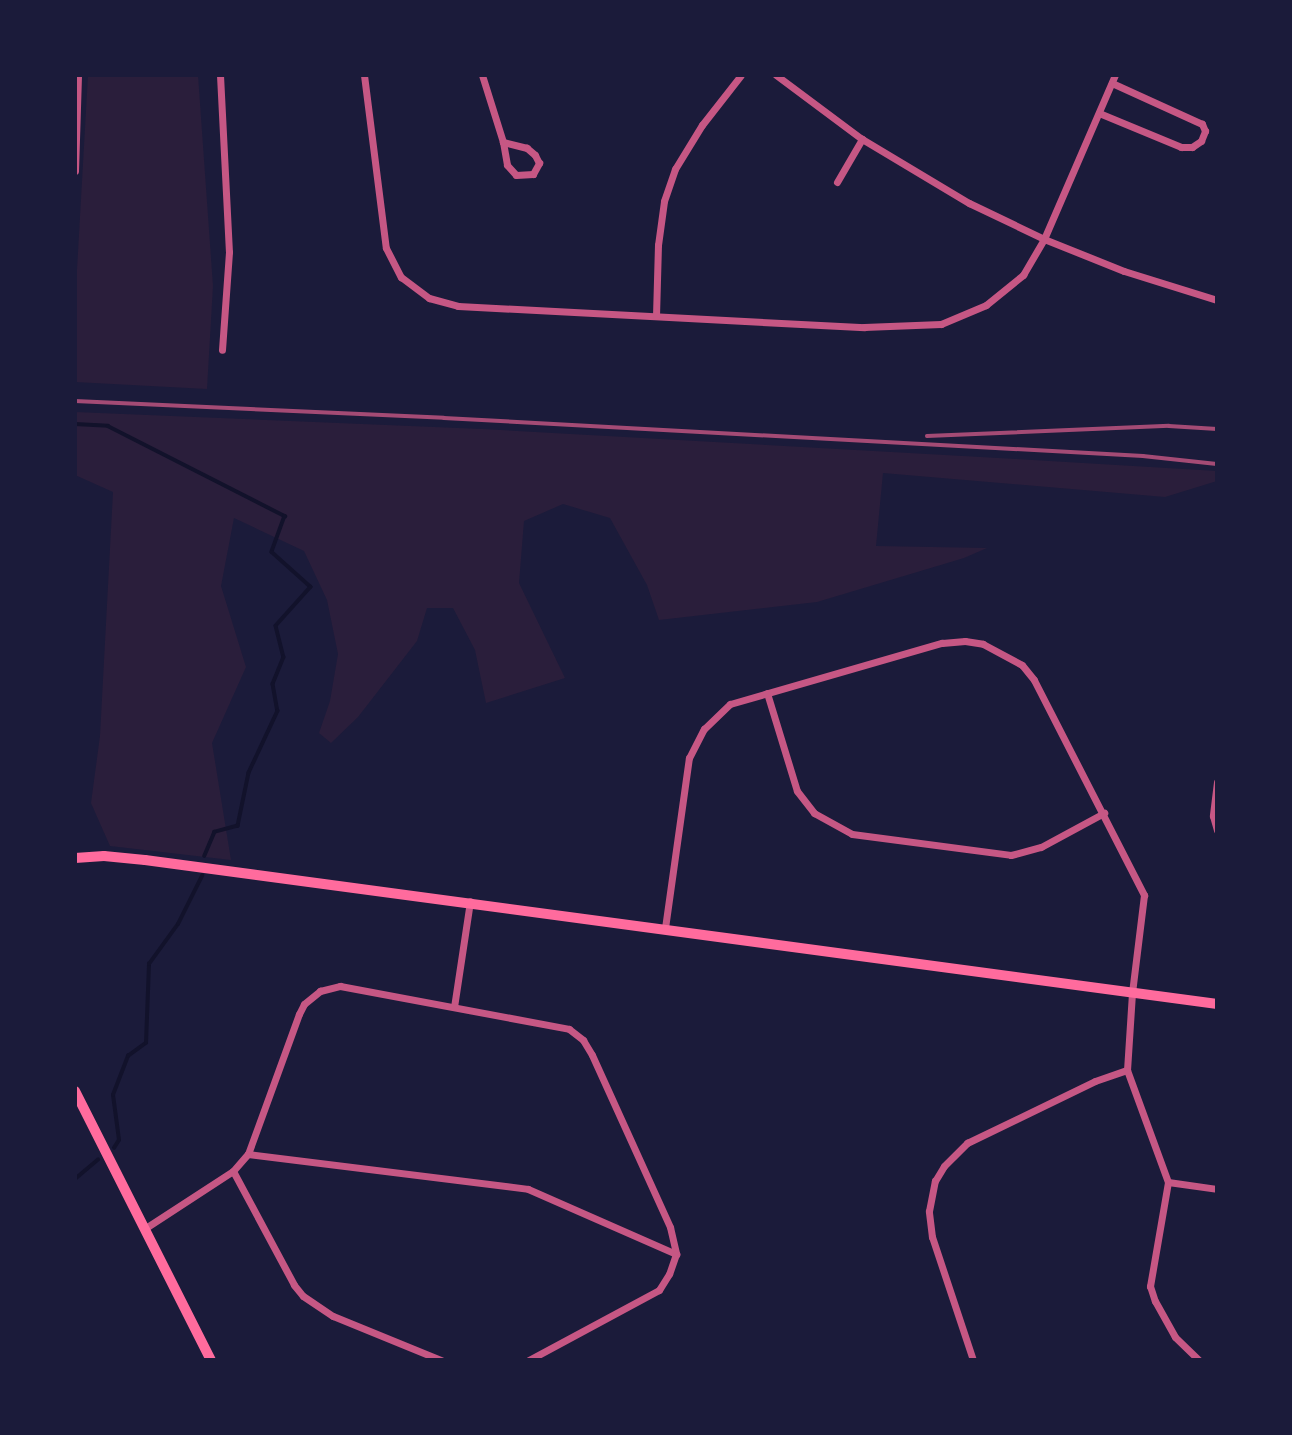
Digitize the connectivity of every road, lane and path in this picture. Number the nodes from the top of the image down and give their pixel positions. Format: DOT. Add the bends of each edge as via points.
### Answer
graph roads {
  1 [pos="78,75"];
  2 [pos="220,75"];
  3 [pos="364,75"];
  4 [pos="482,75"];
  5 [pos="741,75"];
  6 [pos="776,75"];
  7 [pos="1114,79"];
  8 [pos="1099,113"];
  9 [pos="862,139"];
  10 [pos="503,142"];
  11 [pos="75,171"];
  12 [pos="837,182"];
  13 [pos="1044,239"];
  14 [pos="1217,300"];
  15 [pos="656,316"];
  16 [pos="222,350"];
  17 [pos="767,694"];
  18 [pos="1217,782"];
  19 [pos="1104,813"];
  20 [pos="1217,830"];
  21 [pos="75,858"];
  22 [pos="470,901"];
  23 [pos="665,928"];
  24 [pos="1132,993"];
  25 [pos="1217,1004"];
  26 [pos="454,1007"];
  27 [pos="1127,1070"];
  28 [pos="75,1091"];
  29 [pos="248,1154"];
  30 [pos="233,1171"];
  31 [pos="1168,1182"];
  32 [pos="1217,1189"];
  33 [pos="144,1229"];
  34 [pos="676,1254"];
  35 [pos="211,1360"];
  36 [pos="441,1360"];
  37 [pos="529,1360"];
  38 [pos="973,1360"];
  39 [pos="1199,1360"];
  1 -- 11 [label="street"];
  2 -- 16 [label="street" via="229,252"];
  3 -- 15 [label="street" via="386,248 401,277 429,298 458,306"];
  4 -- 10 [label="street"];
  5 -- 15 [label="street" via="688,146 671,180 658,244"];
  6 -- 9 [label="street"];
  7 -- 8 [label="street"];
  7 -- 8 [label="street" via="1202,124 1201,141 1181,147"];
  8 -- 13 [label="street"];
  9 -- 12 [label="street"];
  9 -- 13 [label="street" via="968,203"];
  10 -- 10 [label="street" via="511,172 525,177 533,174 539,163 535,155"];
  13 -- 14 [label="street" via="1124,271"];
  13 -- 15 [label="street" via="1023,275 1011,286 986,305 941,324 864,327"];
  17 -- 19 [label="street" via="797,791 814,813 852,834 1011,855 1041,847"];
  17 -- 19 [label="street" via="942,643 983,644 1011,657 1032,676"];
  17 -- 23 [label="street" via="730,704 695,743 689,758"];
  18 -- 20 [label="street" via="1213,816"];
  19 -- 24 [label="street" via="1144,895"];
  21 -- 22 [label="main road" via="145,860"];
  22 -- 23 [label="main road"];
  22 -- 26 [label="street"];
  23 -- 24 [label="main road"];
  24 -- 25 [label="main road"];
  24 -- 27 [label="street"];
  26 -- 29 [label="street" via="340,986 320,991 299,1014"];
  26 -- 34 [label="street" via="569,1029 583,1040 670,1227"];
  27 -- 31 [label="street"];
  27 -- 38 [label="street" via="967,1143 935,1181 929,1211 932,1237"];
  28 -- 33 [label="main road"];
  29 -- 30 [label="street"];
  29 -- 34 [label="street" via="528,1189"];
  30 -- 33 [label="street"];
  30 -- 36 [label="street" via="303,1296 333,1316"];
  31 -- 32 [label="street"];
  31 -- 39 [label="street" via="1150,1286 1175,1337"];
  33 -- 35 [label="main road"];
  34 -- 37 [label="street" via="659,1290"];
}
